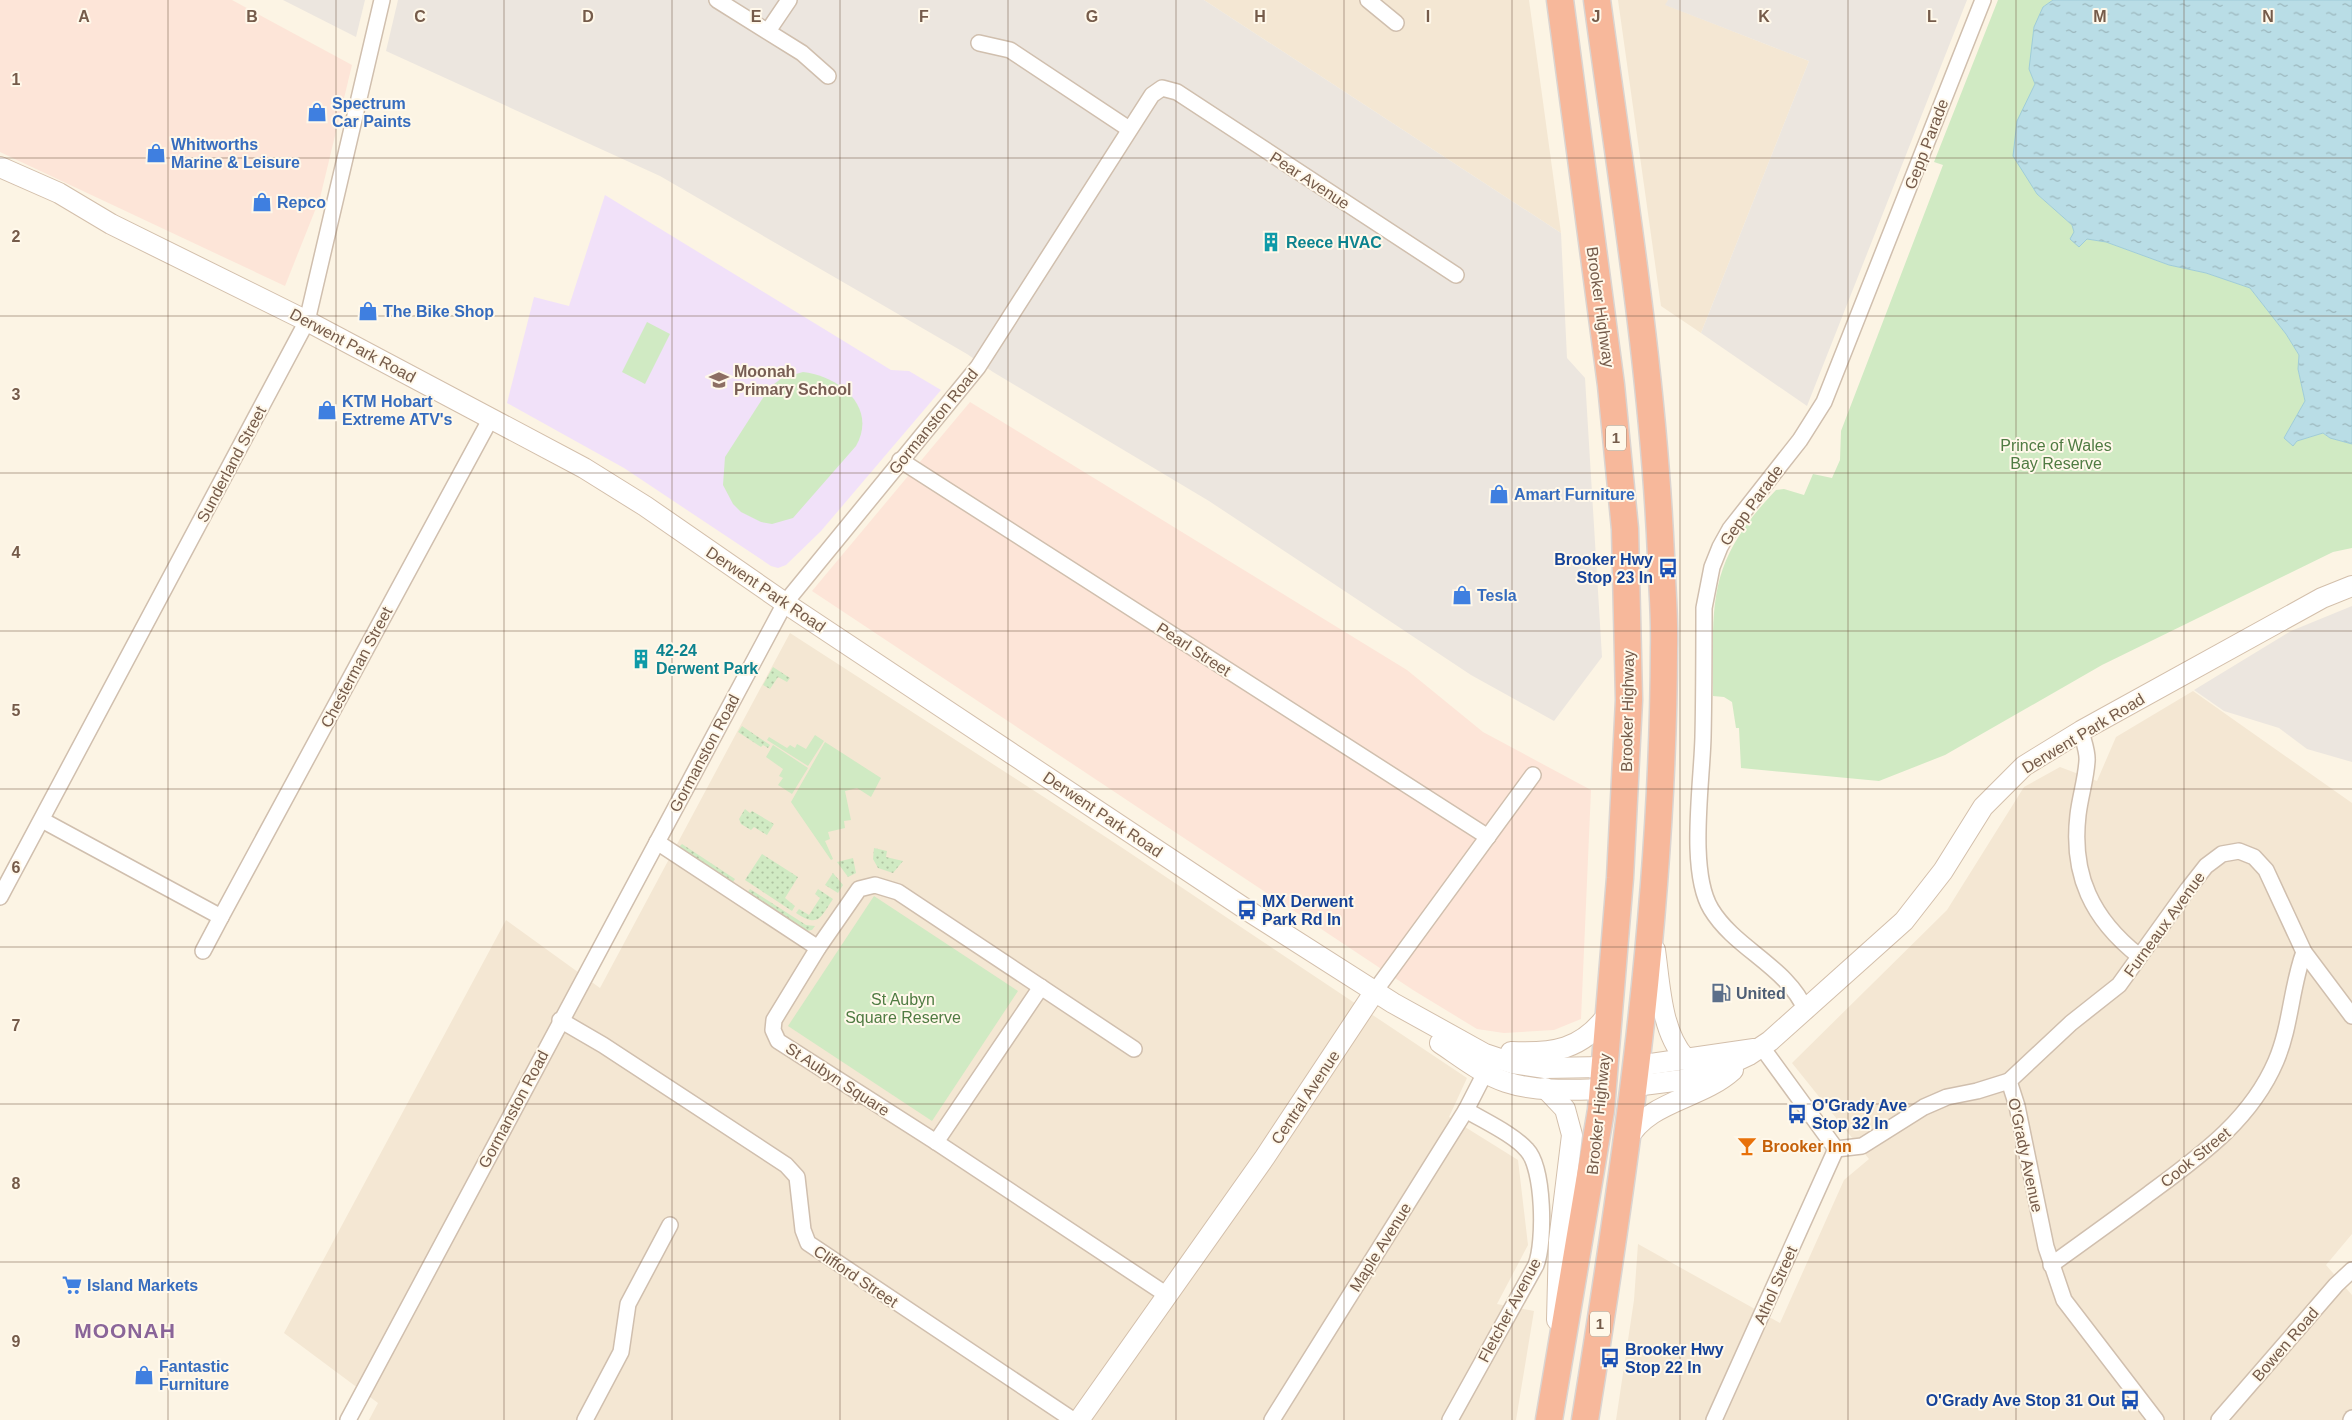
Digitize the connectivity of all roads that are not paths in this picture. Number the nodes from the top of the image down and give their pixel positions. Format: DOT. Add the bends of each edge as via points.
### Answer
graph roads {
  1 [pos="382,0"];
  2 [pos="717,0"];
  3 [pos="789,0"];
  4 [pos="1368,0"];
  5 [pos="1560,0"];
  6 [pos="1597,0"];
  7 [pos="1983,0"];
  8 [pos="1396,23"];
  9 [pos="768,32"];
  10 [pos="979,43"];
  11 [pos="828,76"];
  12 [pos="1162,88"];
  13 [pos="1129,129"];
  14 [pos="0,167"];
  15 [pos="0,182"];
  16 [pos="111,224"];
  17 [pos="1456,275"];
  18 [pos="307,321"];
  19 [pos="491,418"];
  20 [pos="900,460"];
  21 [pos="2352,586"];
  22 [pos="785,603"];
  23 [pos="2081,731"];
  24 [pos="1533,775"];
  25 [pos="42,820"];
  26 [pos="1488,837"];
  27 [pos="657,842"];
  28 [pos="0,897"];
  29 [pos="221,917"];
  30 [pos="1650,918"];
  31 [pos="818,948"];
  32 [pos="203,951"];
  33 [pos="2304,952"];
  34 [pos="2139,956"];
  35 [pos="1041,987"];
  36 [pos="1375,991"];
  37 [pos="1392,1003"];
  38 [pos="1806,1010"];
  39 [pos="1608,1014"];
  40 [pos="2352,1016"];
  41 [pos="560,1020"];
  42 [pos="1467,1044"];
  43 [pos="1134,1049"];
  44 [pos="1756,1050"];
  45 [pos="1686,1058"];
  46 [pos="1485,1072"];
  47 [pos="1636,1076"];
  48 [pos="1603,1078"];
  49 [pos="2009,1081"];
  50 [pos="1545,1088"];
  51 [pos="1466,1110"];
  52 [pos="1627,1140"];
  53 [pos="936,1142"];
  54 [pos="1836,1149"];
  55 [pos="670,1225"];
  56 [pos="2051,1266"];
  57 [pos="2352,1270"];
  58 [pos="1167,1295"];
  59 [pos="1558,1362"];
  60 [pos="352,1419"];
  61 [pos="585,1420"];
  62 [pos="1073,1420"];
  63 [pos="1079,1420"];
  64 [pos="1272,1420"];
  65 [pos="1450,1420"];
  66 [pos="1549,1420"];
  67 [pos="1585,1420"];
  68 [pos="1714,1420"];
  69 [pos="2156,1420"];
  70 [pos="2219,1420"];
  1 -- 18 [label="street, Sunderland Street"];
  2 -- 9 [label="street"];
  3 -- 9 [label="street"];
  4 -- 8 [label="street"];
  5 -- 39 [label="highway, Brooker Highway / 1" via="1611,385 1624,529 1630,700"];
  6 -- 30 [label="highway, Brooker Highway / 1" via="1650,387 1658,506 1664,646 1660,801"];
  7 -- 38 [label="street, Gepp Parade" via="1824,402 1800,440 1730,529 1720,547 1707,588 1698,854 1701,888 1717,919 1779,975 1801,999"];
  9 -- 11 [label="street" via="802,53"];
  10 -- 13 [label="street" via="1010,50"];
  12 -- 13 [label="street, Gormanston Road" via="1152,95"];
  12 -- 17 [label="street, Pear Avenue" via="1176,92"];
  13 -- 20 [label="street, Gormanston Road" via="978,367"];
  14 -- 16 [label="street, Derwent Park Road" via="73,200"];
  15 -- 16 [label="street, Derwent Park Road"];
  16 -- 18 [label="street, Derwent Park Road"];
  18 -- 19 [label="street, Derwent Park Road"];
  18 -- 25 [label="street, Sunderland Street"];
  19 -- 22 [label="street, Derwent Park Road" via="584,468 645,506"];
  19 -- 29 [label="street, Chesterman Street"];
  20 -- 22 [label="street, Gormanston Road"];
  20 -- 26 [label="street, Pearl Street"];
  21 -- 23 [label="street, Derwent Park Road" via="2322,598"];
  22 -- 27 [label="street, Gormanston Road"];
  22 -- 36 [label="street, Derwent Park Road" via="1247,910"];
  23 -- 34 [label="street" via="2088,760 2078,816 2078,854 2085,891 2100,918"];
  23 -- 38 [label="street, Derwent Park Road" via="2024,766 2002,785 1983,807 1943,871 1904,921"];
  24 -- 26 [label="street, Central Avenue"];
  25 -- 28 [label="street, Sunderland Street"];
  25 -- 29 [label="street"];
  26 -- 36 [label="street, Central Avenue"];
  27 -- 31 [label="street"];
  27 -- 41 [label="street, Gormanston Road"];
  29 -- 32 [label="street, Chesterman Street"];
  30 -- 45 [label="street" via="1669,1027 1674,1043"];
  30 -- 47 [label="highway, Brooker Highway / 1"];
  31 -- 35 [label="street, St Aubyn Square" via="859,889 875,885 898,892"];
  31 -- 53 [label="street, St Aubyn Square" via="774,1020 773,1030 778,1041"];
  33 -- 34 [label="street, Furneaux Avenue" via="2266,870 2254,857 2239,851 2222,854 2206,866"];
  33 -- 40 [label="street, Furneaux Avenue"];
  33 -- 56 [label="street, Cook Street" via="2297,970 2285,1037 2276,1062 2262,1088 2227,1133"];
  34 -- 49 [label="street, Furneaux Avenue" via="2119,985 2071,1022"];
  35 -- 43 [label="street, St Aubyn Square"];
  35 -- 53 [label="street"];
  36 -- 37 [label="street, Derwent Park Road"];
  36 -- 58 [label="street, Central Avenue" via="1265,1157"];
  37 -- 42 [label="street, Derwent Park Road"];
  37 -- 46 [label="street, Derwent Park Road" via="1413,1025"];
  38 -- 44 [label="street, Derwent Park Road"];
  39 -- 42 [label="street" via="1587,1038 1558,1050 1531,1053 1492,1051"];
  39 -- 48 [label="highway, Brooker Highway / 1"];
  41 -- 60 [label="street, Gormanston Road"];
  41 -- 62 [label="street, Clifford Street" via="786,1165 797,1177 803,1230 808,1243"];
  42 -- 48 [label="street, Derwent Park Road" via="1512,1063"];
  44 -- 45 [label="street, Derwent Park Road"];
  44 -- 47 [label="street, Derwent Park Road" via="1728,1066 1703,1074"];
  44 -- 52 [label="street" via="1707,1089 1649,1114"];
  44 -- 54 [label="street"];
  45 -- 47 [label="street, Derwent Park Road"];
  46 -- 50 [label="street, Derwent Park Road" via="1507,1082"];
  46 -- 51 [label="street, Maple Avenue"];
  47 -- 48 [label="highway, Derwent Park Road"];
  47 -- 52 [label="highway, Brooker Highway / 1"];
  48 -- 50 [label="street, Derwent Park Road"];
  48 -- 59 [label="highway, Brooker Highway / 1" via="1586,1208"];
  49 -- 54 [label="street, O'Grady Avenue" via="1947,1097 1924,1107 1862,1146"];
  49 -- 56 [label="street, O'Grady Avenue"];
  50 -- 59 [label="street" via="1565,1109 1572,1135 1558,1258"];
  51 -- 64 [label="street, Maple Avenue"];
  51 -- 65 [label="street, Fletcher Avenue" via="1529,1152 1537,1176 1542,1234 1536,1265"];
  52 -- 67 [label="highway, Brooker Highway / 1"];
  53 -- 58 [label="street, St Aubyn Square"];
  54 -- 68 [label="street, Athol Street"];
  55 -- 61 [label="street" via="628,1304 621,1352"];
  56 -- 69 [label="street, O'Grady Avenue" via="2064,1300"];
  57 -- 70 [label="street, Bowen Road"];
  58 -- 63 [label="street, Central Avenue"];
  59 -- 66 [label="highway, Brooker Highway / 1"];
}
